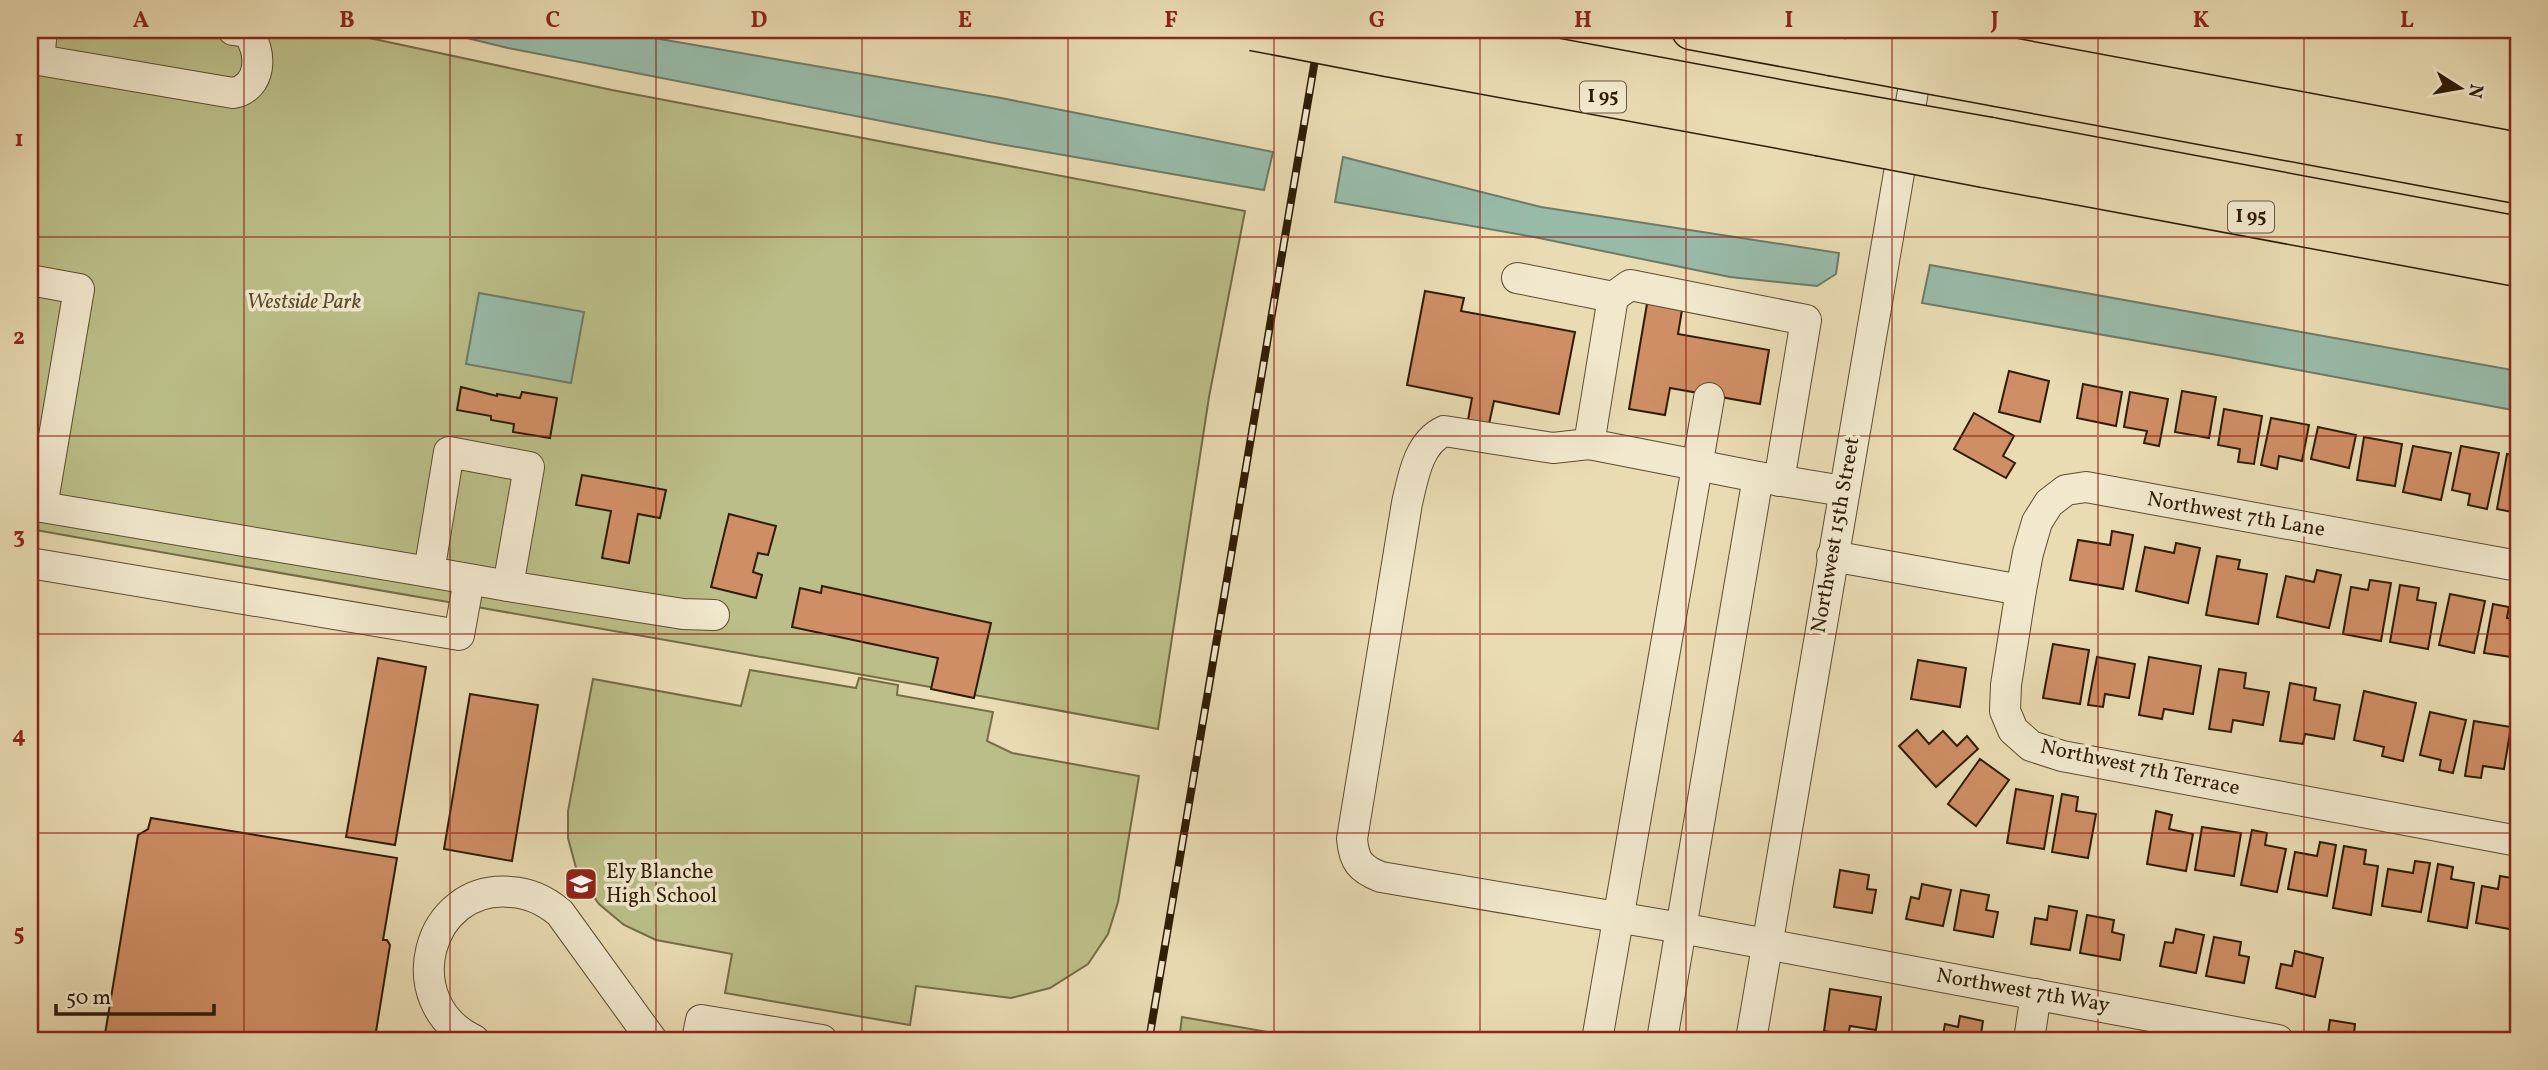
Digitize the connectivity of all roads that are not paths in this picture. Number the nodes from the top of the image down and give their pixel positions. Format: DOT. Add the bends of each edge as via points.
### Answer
graph roads {
  1 [pos="42,30"];
  2 [pos="233,30"];
  3 [pos="1691,30"];
  4 [pos="1862,30"];
  5 [pos="1923,30"];
  6 [pos="1249,31"];
  7 [pos="1397,43"];
  8 [pos="34,63"];
  9 [pos="2001,71"];
  10 [pos="2518,152"];
  11 [pos="1987,153"];
  12 [pos="2518,184"];
  13 [pos="2518,236"];
  14 [pos="2518,267"];
  15 [pos="1517,278"];
  16 [pos="30,280"];
  17 [pos="1613,297"];
  18 [pos="1709,398"];
  19 [pos="1589,444"];
  20 [pos="1697,465"];
  21 [pos="1769,479"];
  22 [pos="1843,491"];
  23 [pos="36,506"];
  24 [pos="1832,556"];
  25 [pos="30,564"];
  26 [pos="2518,566"];
  27 [pos="429,572"];
  28 [pos="469,580"];
  29 [pos="508,586"];
  30 [pos="2021,590"];
  31 [pos="715,615"];
  32 [pos="2518,841"];
  33 [pos="1618,917"];
  34 [pos="1681,928"];
  35 [pos="1767,944"];
  36 [pos="2036,994"];
  37 [pos="474,1040"];
  38 [pos="652,1040"];
  39 [pos="697,1040"];
  40 [pos="822,1040"];
  41 [pos="1597,1040"];
  42 [pos="1662,1040"];
  43 [pos="1751,1040"];
  44 [pos="2029,1040"];
  45 [pos="2278,1040"];
  1 -- 8 [label="street"];
  2 -- 8 [label="street" via="247,32 255,41 258,66 242,92"];
  3 -- 9 [label="highway, bridge" via="1831,56"];
  4 -- 9 [label="highway, bridge"];
  5 -- 22 [label="street, Northwest 15th Street"];
  6 -- 7 [label="highway, I 95, bridge"];
  7 -- 11 [label="highway, I 95, bridge"];
  9 -- 10 [label="highway"];
  9 -- 12 [label="highway"];
  11 -- 13 [label="highway"];
  11 -- 14 [label="highway, I 95"];
  15 -- 17 [label="street"];
  16 -- 23 [label="street" via="79,289"];
  17 -- 19 [label="street"];
  17 -- 21 [label="street" via="1630,285 1806,320"];
  18 -- 20 [label="street"];
  19 -- 20 [label="street, Northwest 7th Way"];
  19 -- 33 [label="street, Northwest 7th Way" via="1553,448 1444,431 1425,447 1407,503 1352,839 1356,861 1381,877"];
  20 -- 21 [label="street, Northwest 7th Way"];
  20 -- 33 [label="street"];
  21 -- 22 [label="street, Northwest 7th Way"];
  21 -- 34 [label="street"];
  22 -- 24 [label="street, Northwest 15th Street"];
  23 -- 27 [label="street"];
  24 -- 30 [label="street"];
  24 -- 35 [label="street, Northwest 15th Street"];
  25 -- 28 [label="street" via="459,635"];
  26 -- 30 [label="street, Northwest 7th Lane" via="2086,487 2066,490 2049,503 2037,523"];
  27 -- 28 [label="street"];
  27 -- 29 [label="street" via="450,452 529,467"];
  28 -- 29 [label="street"];
  29 -- 31 [label="street"];
  30 -- 32 [label="street, Northwest 7th Terrace" via="2005,711 2013,730 2031,746 2062,757"];
  33 -- 34 [label="street, Northwest 7th Way"];
  33 -- 41 [label="street"];
  34 -- 35 [label="street, Northwest 7th Way"];
  34 -- 42 [label="street"];
  35 -- 36 [label="street, Northwest 7th Way"];
  35 -- 43 [label="street, Northwest 15th Street"];
  36 -- 44 [label="street"];
  36 -- 45 [label="street, Northwest 7th Way"];
  37 -- 38 [label="street" via="457,1031 440,1010 430,987 428,960 442,925 458,906 495,890 541,899 560,913"];
  39 -- 40 [label="street" via="701,1020"];
}
